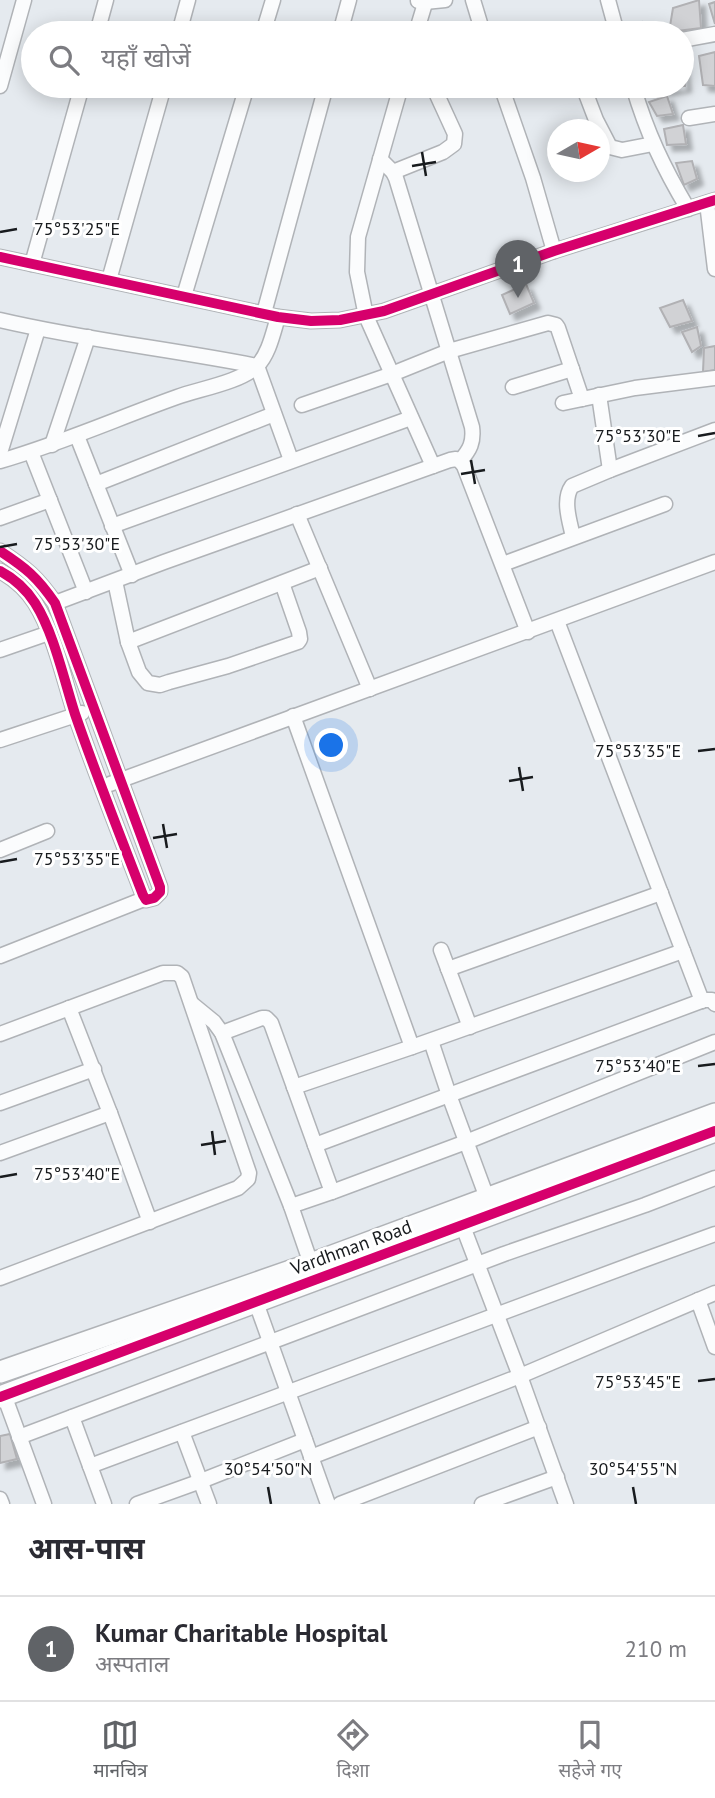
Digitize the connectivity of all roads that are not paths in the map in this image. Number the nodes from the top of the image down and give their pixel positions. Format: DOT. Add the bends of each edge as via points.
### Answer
graph roads {
  1 [pos="24,0"];
  2 [pos="107,0"];
  3 [pos="188,0"];
  4 [pos="273,0"];
  5 [pos="349,0"];
  6 [pos="445,0"];
  7 [pos="473,0"];
  8 [pos="608,0"];
  9 [pos="423,1"];
  10 [pos="101,21"];
  11 [pos="182,21"];
  12 [pos="267,21"];
  13 [pos="343,21"];
  14 [pos="419,21"];
  15 [pos="479,21"];
  16 [pos="614,21"];
  17 [pos="715,34"];
  18 [pos="694,38"];
  19 [pos="0,86"];
  20 [pos="79,98"];
  21 [pos="161,98"];
  22 [pos="243,98"];
  23 [pos="323,98"];
  24 [pos="398,98"];
  25 [pos="438,98"];
  26 [pos="505,98"];
  27 [pos="588,98"];
  28 [pos="637,98"];
  29 [pos="715,114"];
  30 [pos="689,118"];
  31 [pos="653,144"];
  32 [pos="380,159"];
  33 [pos="393,172"];
  34 [pos="711,202"];
  35 [pos="688,209"];
  36 [pos="554,251"];
  37 [pos="0,257"];
  38 [pos="32,264"];
  39 [pos="715,268"];
  40 [pos="109,280"];
  41 [pos="432,294"];
  42 [pos="184,296"];
  43 [pos="271,315"];
  44 [pos="366,316"];
  45 [pos="0,320"];
  46 [pos="38,329"];
  47 [pos="88,337"];
  48 [pos="449,351"];
  49 [pos="257,366"];
  50 [pos="572,369"];
  51 [pos="392,374"];
  52 [pos="715,378"];
  53 [pos="513,387"];
  54 [pos="599,395"];
  55 [pos="582,399"];
  56 [pos="563,403"];
  57 [pos="302,405"];
  58 [pos="274,414"];
  59 [pos="411,418"];
  60 [pos="715,430"];
  61 [pos="77,436"];
  62 [pos="52,445"];
  63 [pos="31,452"];
  64 [pos="0,453"];
  65 [pos="291,460"];
  66 [pos="0,461"];
  67 [pos="460,461"];
  68 [pos="433,466"];
  69 [pos="610,470"];
  70 [pos="96,484"];
  71 [pos="50,500"];
  72 [pos="665,504"];
  73 [pos="297,514"];
  74 [pos="0,518"];
  75 [pos="112,526"];
  76 [pos="573,537"];
  77 [pos="0,551"];
  78 [pos="715,562"];
  79 [pos="503,564"];
  80 [pos="320,568"];
  81 [pos="0,571"];
  82 [pos="132,575"];
  83 [pos="115,581"];
  84 [pos="282,583"];
  85 [pos="86,592"];
  86 [pos="55,603"];
  87 [pos="557,621"];
  88 [pos="528,632"];
  89 [pos="49,633"];
  90 [pos="128,642"];
  91 [pos="0,650"];
  92 [pos="370,689"];
  93 [pos="93,710"];
  94 [pos="76,715"];
  95 [pos="293,716"];
  96 [pos="0,740"];
  97 [pos="119,780"];
  98 [pos="103,788"];
  99 [pos="47,831"];
  100 [pos="0,850"];
  101 [pos="660,893"];
  102 [pos="144,899"];
  103 [pos="441,950"];
  104 [pos="1,951"];
  105 [pos="682,951"];
  106 [pos="448,969"];
  107 [pos="709,1002"];
  108 [pos="191,1003"];
  109 [pos="69,1007"];
  110 [pos="470,1027"];
  111 [pos="222,1033"];
  112 [pos="0,1034"];
  113 [pos="430,1041"];
  114 [pos="715,1042"];
  115 [pos="412,1047"];
  116 [pos="93,1069"];
  117 [pos="294,1087"];
  118 [pos="449,1095"];
  119 [pos="0,1103"];
  120 [pos="110,1113"];
  121 [pos="715,1114"];
  122 [pos="715,1131"];
  123 [pos="466,1142"];
  124 [pos="315,1145"];
  125 [pos="0,1153"];
  126 [pos="715,1178"];
  127 [pos="332,1192"];
  128 [pos="487,1198"];
  129 [pos="291,1206"];
  130 [pos="150,1223"];
  131 [pos="462,1224"];
  132 [pos="715,1234"];
  133 [pos="311,1264"];
  134 [pos="478,1264"];
  135 [pos="0,1278"];
  136 [pos="252,1293"];
  137 [pos="715,1293"];
  138 [pos="698,1300"];
  139 [pos="496,1313"];
  140 [pos="269,1343"];
  141 [pos="715,1346"];
  142 [pos="0,1372"];
  143 [pos="520,1376"];
  144 [pos="288,1393"];
  145 [pos="2,1396"];
  146 [pos="72,1417"];
  147 [pos="538,1427"];
  148 [pos="182,1432"];
  149 [pos="19,1437"];
  150 [pos="305,1440"];
  151 [pos="311,1457"];
  152 [pos="90,1466"];
  153 [pos="557,1478"];
  154 [pos="201,1481"];
  155 [pos="44,1504"];
  156 [pos="104,1504"];
  157 [pos="137,1504"];
  158 [pos="209,1504"];
  159 [pos="328,1504"];
  160 [pos="340,1504"];
  161 [pos="482,1504"];
  162 [pos="566,1504"];
  1 -- 19 [label="street"];
  2 -- 10 [label="street"];
  3 -- 11 [label="street"];
  4 -- 12 [label="street"];
  5 -- 13 [label="street"];
  6 -- 9 [label="street"];
  7 -- 15 [label="street"];
  8 -- 16 [label="street"];
  9 -- 14 [label="street"];
  17 -- 18 [label="street"];
  20 -- 38 [label="street"];
  21 -- 40 [label="street"];
  22 -- 42 [label="street"];
  23 -- 43 [label="street"];
  24 -- 32 [label="street"];
  25 -- 33 [label="street" via="455,134 454,144"];
  26 -- 36 [label="street"];
  27 -- 31 [label="street" via="610,147 622,150"];
  28 -- 31 [label="street"];
  29 -- 30 [label="street"];
  31 -- 35 [label="street"];
  32 -- 33 [label="street"];
  32 -- 44 [label="street" via="358,237 357,272"];
  33 -- 41 [label="street"];
  34 -- 35 [label="street"];
  34 -- 39 [label="street"];
  35 -- 36 [label="street"];
  36 -- 41 [label="street"];
  37 -- 38 [label="street"];
  38 -- 40 [label="street"];
  40 -- 42 [label="street"];
  41 -- 44 [label="street"];
  41 -- 48 [label="street"];
  42 -- 43 [label="street"];
  43 -- 44 [label="street" via="311,321"];
  43 -- 49 [label="street" via="267,349"];
  44 -- 51 [label="street"];
  45 -- 46 [label="street"];
  46 -- 47 [label="street"];
  46 -- 64 [label="street"];
  47 -- 49 [label="street"];
  47 -- 62 [label="street"];
  48 -- 50 [label="street" via="552,323 558,328"];
  48 -- 51 [label="street"];
  48 -- 67 [label="street" via="473,436"];
  49 -- 58 [label="street"];
  49 -- 61 [label="street" via="237,378"];
  50 -- 53 [label="street"];
  50 -- 55 [label="street"];
  51 -- 57 [label="street"];
  51 -- 59 [label="street"];
  52 -- 54 [label="street"];
  54 -- 55 [label="street"];
  54 -- 69 [label="street"];
  55 -- 56 [label="street"];
  58 -- 65 [label="street"];
  58 -- 70 [label="street"];
  59 -- 65 [label="street"];
  59 -- 68 [label="street"];
  60 -- 69 [label="street"];
  61 -- 62 [label="street"];
  61 -- 70 [label="street"];
  62 -- 63 [label="street"];
  63 -- 66 [label="street"];
  63 -- 71 [label="street"];
  65 -- 75 [label="street"];
  67 -- 68 [label="street"];
  67 -- 79 [label="street"];
  68 -- 73 [label="street"];
  69 -- 76 [label="street" via="569,490"];
  70 -- 75 [label="street"];
  71 -- 74 [label="street"];
  71 -- 85 [label="street"];
  72 -- 76 [label="street"];
  73 -- 80 [label="street"];
  73 -- 82 [label="street"];
  75 -- 82 [label="street"];
  76 -- 79 [label="street"];
  77 -- 86 [label="street" via="30,571"];
  78 -- 87 [label="street"];
  79 -- 88 [label="street"];
  80 -- 84 [label="street"];
  80 -- 92 [label="street"];
  81 -- 89 [label="street" via="28,592"];
  82 -- 83 [label="street"];
  83 -- 85 [label="street"];
  83 -- 90 [label="street"];
  84 -- 90 [label="street"];
  84 -- 90 [label="street" via="299,632 295,645 153,685 143,679"];
  85 -- 86 [label="street"];
  86 -- 93 [label="street"];
  87 -- 88 [label="street"];
  87 -- 101 [label="street"];
  88 -- 92 [label="street"];
  89 -- 91 [label="street"];
  89 -- 94 [label="street"];
  92 -- 95 [label="street"];
  93 -- 94 [label="street"];
  93 -- 97 [label="street"];
  94 -- 96 [label="street"];
  94 -- 98 [label="street"];
  95 -- 97 [label="street"];
  95 -- 115 [label="street"];
  97 -- 98 [label="street"];
  97 -- 102 [label="street" via="160,889 154,898"];
  98 -- 102 [label="street"];
  99 -- 100 [label="street"];
  101 -- 105 [label="street"];
  101 -- 106 [label="street"];
  102 -- 104 [label="street"];
  103 -- 106 [label="street"];
  105 -- 107 [label="street"];
  105 -- 110 [label="street"];
  106 -- 110 [label="street"];
  107 -- 118 [label="street"];
  108 -- 109 [label="street" via="182,977 170,972"];
  108 -- 111 [label="street"];
  108 -- 130 [label="street" via="248,1179 238,1188"];
  109 -- 112 [label="street"];
  109 -- 116 [label="street"];
  110 -- 113 [label="street"];
  111 -- 117 [label="street" via="268,1019"];
  111 -- 129 [label="street"];
  113 -- 115 [label="street"];
  113 -- 118 [label="street"];
  114 -- 123 [label="street"];
  115 -- 117 [label="street"];
  116 -- 119 [label="street"];
  116 -- 120 [label="street"];
  117 -- 124 [label="street"];
  118 -- 123 [label="street"];
  118 -- 124 [label="street"];
  120 -- 125 [label="street"];
  120 -- 130 [label="street"];
  121 -- 128 [label="street, Vardhman Road"];
  122 -- 131 [label="street, Vardhman Road"];
  123 -- 127 [label="street"];
  123 -- 128 [label="street"];
  124 -- 127 [label="street"];
  126 -- 134 [label="street"];
  127 -- 129 [label="street"];
  128 -- 133 [label="street, Vardhman Road"];
  129 -- 133 [label="street"];
  130 -- 135 [label="street"];
  131 -- 134 [label="street"];
  131 -- 136 [label="street, Vardhman Road"];
  132 -- 139 [label="street"];
  133 -- 136 [label="street, Vardhman Road"];
  134 -- 139 [label="street"];
  134 -- 140 [label="street"];
  136 -- 140 [label="street"];
  136 -- 142 [label="street, Vardhman Road"];
  136 -- 145 [label="street, Vardhman Road"];
  137 -- 138 [label="street"];
  138 -- 141 [label="street"];
  138 -- 143 [label="street"];
  139 -- 143 [label="street"];
  139 -- 144 [label="street"];
  140 -- 144 [label="street"];
  140 -- 146 [label="street"];
  143 -- 147 [label="street"];
  143 -- 151 [label="street"];
  144 -- 148 [label="street"];
  144 -- 150 [label="street"];
  145 -- 149 [label="street"];
  146 -- 149 [label="street"];
  146 -- 152 [label="street"];
  147 -- 153 [label="street"];
  147 -- 160 [label="street"];
  148 -- 152 [label="street"];
  148 -- 154 [label="street"];
  149 -- 155 [label="street"];
  150 -- 151 [label="street"];
  150 -- 154 [label="street"];
  151 -- 159 [label="street"];
  152 -- 156 [label="street"];
  153 -- 161 [label="street"];
  153 -- 162 [label="street"];
  154 -- 157 [label="street"];
  154 -- 158 [label="street"];
}
